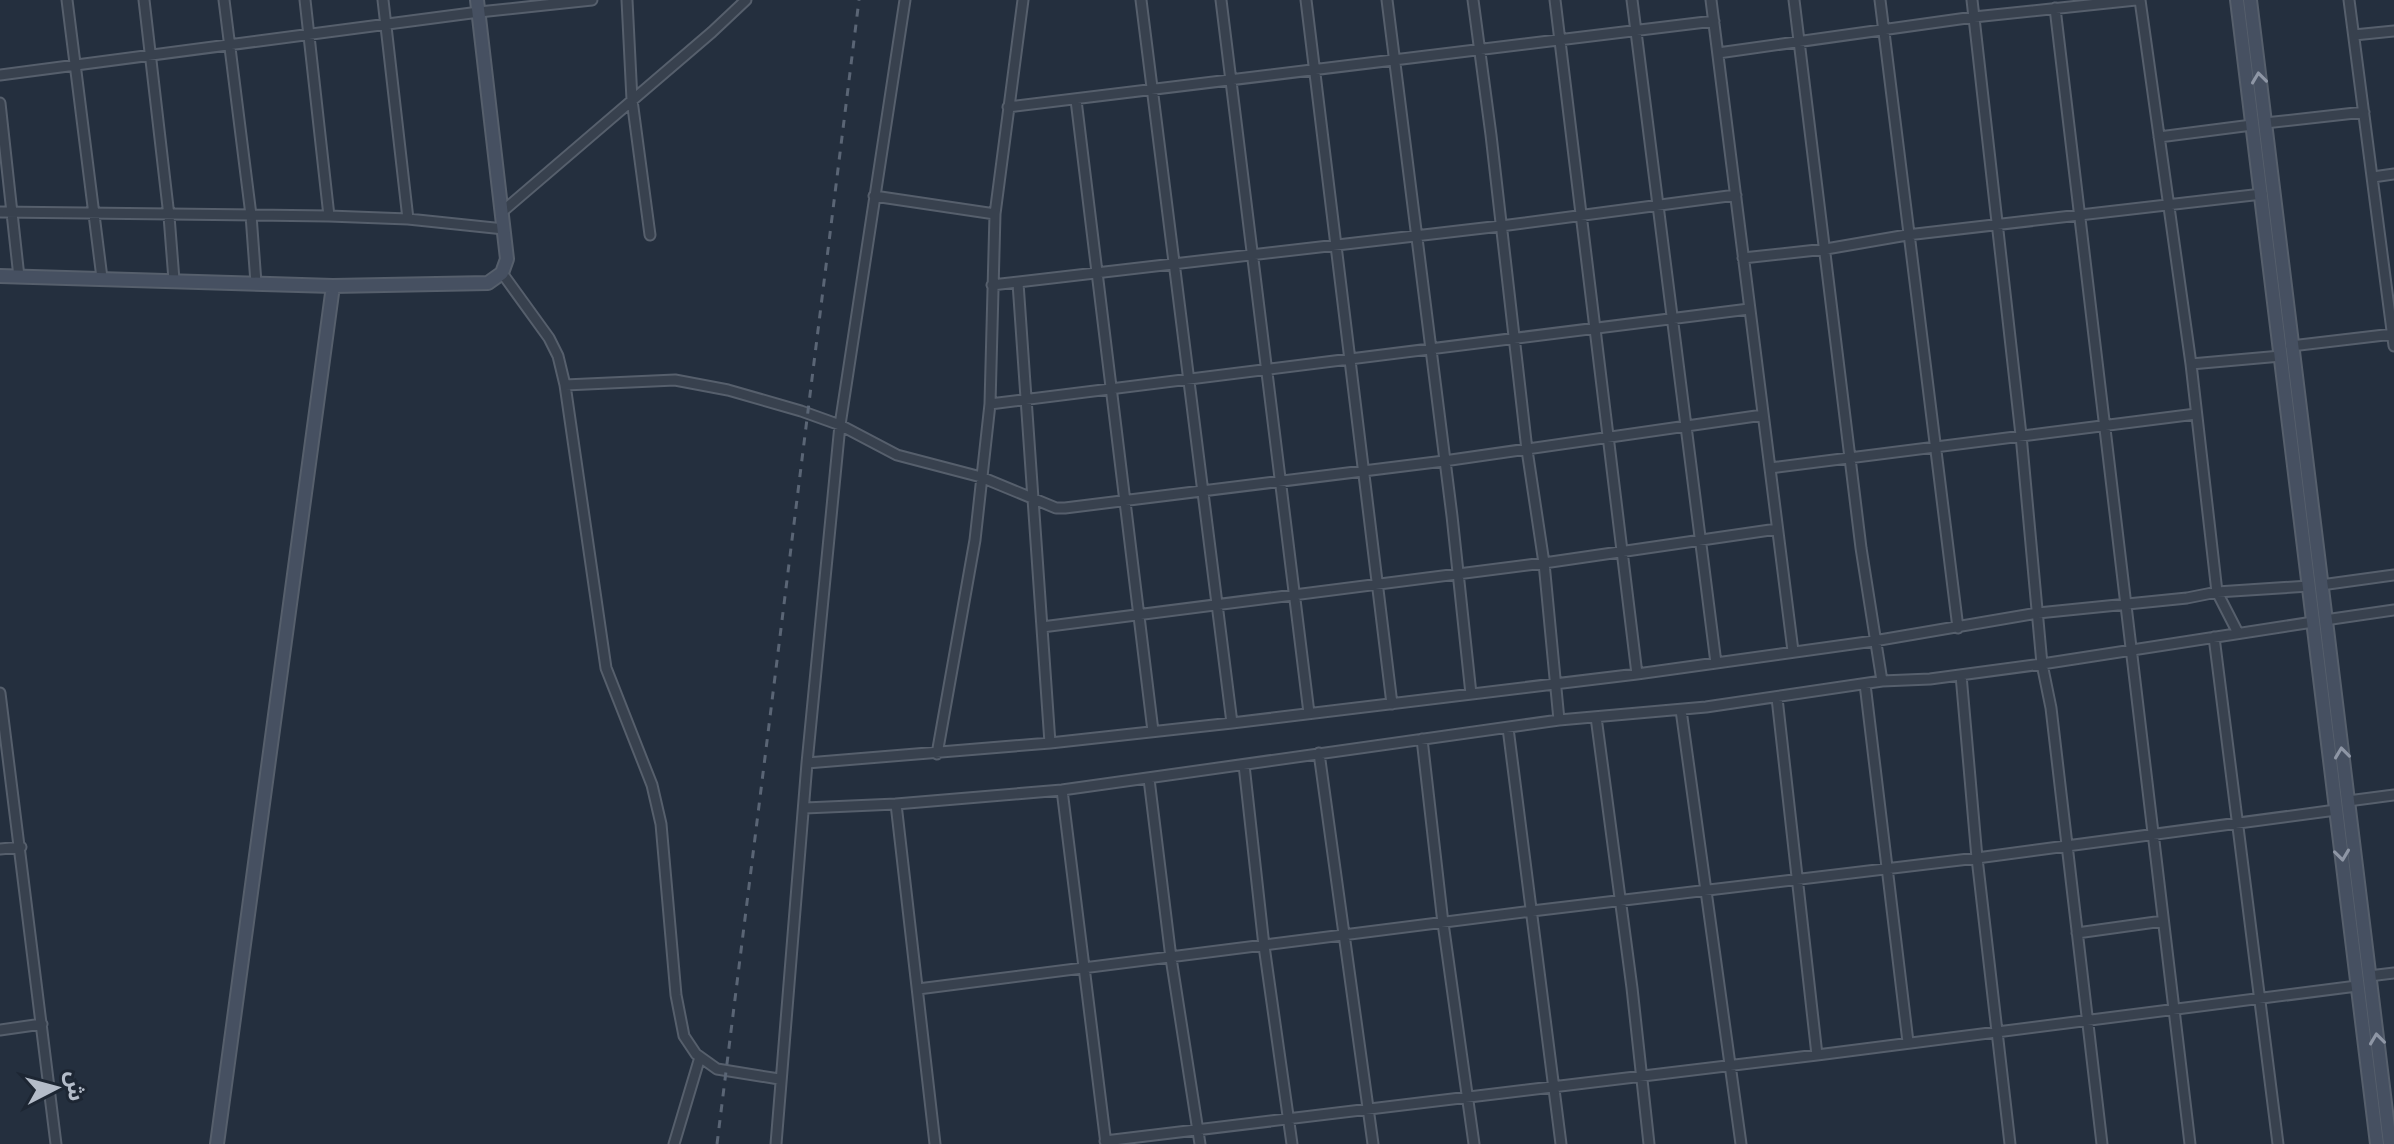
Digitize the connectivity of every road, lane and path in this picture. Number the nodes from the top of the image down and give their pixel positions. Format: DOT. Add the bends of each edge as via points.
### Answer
graph roads {
  1 [pos="67,0"];
  2 [pos="144,0"];
  3 [pos="224,0"];
  4 [pos="305,0"];
  5 [pos="383,0"];
  6 [pos="592,0"];
  7 [pos="627,0"];
  8 [pos="746,0"];
  9 [pos="905,0"];
  10 [pos="1023,0"];
  11 [pos="1141,0"];
  12 [pos="1221,0"];
  13 [pos="1306,0"];
  14 [pos="1387,0"];
  15 [pos="1473,0"];
  16 [pos="1555,0"];
  17 [pos="1632,0"];
  18 [pos="1711,0"];
  19 [pos="1794,0"];
  20 [pos="1880,0"];
  21 [pos="1972,0"];
  22 [pos="2138,0"];
  23 [pos="2237,0"];
  24 [pos="2250,0"];
  25 [pos="2349,0"];
  26 [pos="478,6"];
  27 [pos="2055,8"];
  28 [pos="1974,17"];
  29 [pos="1714,21"];
  30 [pos="386,24"];
  31 [pos="1883,29"];
  32 [pos="1635,30"];
  33 [pos="2394,31"];
  34 [pos="311,35"];
  35 [pos="2354,35"];
  36 [pos="1558,39"];
  37 [pos="1798,41"];
  38 [pos="230,46"];
  39 [pos="1480,48"];
  40 [pos="1718,53"];
  41 [pos="151,54"];
  42 [pos="1394,59"];
  43 [pos="75,65"];
  44 [pos="1315,70"];
  45 [pos="0,75"];
  46 [pos="1229,81"];
  47 [pos="1153,89"];
  48 [pos="632,100"];
  49 [pos="1076,100"];
  50 [pos="0,103"];
  51 [pos="1008,107"];
  52 [pos="2364,112"];
  53 [pos="2259,124"];
  54 [pos="2159,137"];
  55 [pos="2394,174"];
  56 [pos="2373,177"];
  57 [pos="2262,194"];
  58 [pos="1736,195"];
  59 [pos="874,196"];
  60 [pos="2168,204"];
  61 [pos="1659,205"];
  62 [pos="503,211"];
  63 [pos="0,212"];
  64 [pos="13,212"];
  65 [pos="93,212"];
  66 [pos="995,214"];
  67 [pos="251,215"];
  68 [pos="169,216"];
  69 [pos="329,216"];
  70 [pos="1580,216"];
  71 [pos="2079,216"];
  72 [pos="408,219"];
  73 [pos="1998,225"];
  74 [pos="1501,226"];
  75 [pos="504,229"];
  76 [pos="650,235"];
  77 [pos="1907,235"];
  78 [pos="1416,236"];
  79 [pos="1337,246"];
  80 [pos="1826,249"];
  81 [pos="1250,255"];
  82 [pos="1743,258"];
  83 [pos="1174,264"];
  84 [pos="502,273"];
  85 [pos="1097,274"];
  86 [pos="0,276"];
  87 [pos="19,277"];
  88 [pos="102,278"];
  89 [pos="174,280"];
  90 [pos="256,283"];
  91 [pos="1018,283"];
  92 [pos="992,285"];
  93 [pos="333,286"];
  94 [pos="1749,309"];
  95 [pos="2392,316"];
  96 [pos="1673,320"];
  97 [pos="1595,330"];
  98 [pos="2393,334"];
  99 [pos="1514,340"];
  100 [pos="2394,346"];
  101 [pos="1430,349"];
  102 [pos="2286,351"];
  103 [pos="1351,359"];
  104 [pos="2191,364"];
  105 [pos="1267,370"];
  106 [pos="1189,378"];
  107 [pos="565,385"];
  108 [pos="1111,389"];
  109 [pos="1026,399"];
  110 [pos="990,404"];
  111 [pos="2196,414"];
  112 [pos="1763,415"];
  113 [pos="2105,424"];
  114 [pos="840,425"];
  115 [pos="1686,427"];
  116 [pos="2021,435"];
  117 [pos="1607,438"];
  118 [pos="1936,448"];
  119 [pos="1527,450"];
  120 [pos="1850,458"];
  121 [pos="1444,461"];
  122 [pos="1770,468"];
  123 [pos="1363,471"];
  124 [pos="981,477"];
  125 [pos="1278,480"];
  126 [pos="1203,490"];
  127 [pos="1033,498"];
  128 [pos="1124,500"];
  129 [pos="1777,529"];
  130 [pos="1699,540"];
  131 [pos="1622,552"];
  132 [pos="1544,563"];
  133 [pos="1458,575"];
  134 [pos="2394,575"];
  135 [pos="1376,584"];
  136 [pos="2315,585"];
  137 [pos="2217,592"];
  138 [pos="1295,596"];
  139 [pos="1219,604"];
  140 [pos="2127,605"];
  141 [pos="2394,610"];
  142 [pos="2038,613"];
  143 [pos="1139,615"];
  144 [pos="2319,621"];
  145 [pos="1042,627"];
  146 [pos="1958,628"];
  147 [pos="2238,633"];
  148 [pos="2214,637"];
  149 [pos="1874,641"];
  150 [pos="2130,649"];
  151 [pos="1793,651"];
  152 [pos="1716,663"];
  153 [pos="2042,664"];
  154 [pos="1637,674"];
  155 [pos="1961,675"];
  156 [pos="1882,681"];
  157 [pos="1555,683"];
  158 [pos="1865,684"];
  159 [pos="0,693"];
  160 [pos="1471,694"];
  161 [pos="1777,698"];
  162 [pos="1392,704"];
  163 [pos="1681,710"];
  164 [pos="1309,713"];
  165 [pos="1596,717"];
  166 [pos="1559,720"];
  167 [pos="1232,723"];
  168 [pos="1508,728"];
  169 [pos="1153,731"];
  170 [pos="1422,739"];
  171 [pos="1050,743"];
  172 [pos="1319,753"];
  173 [pos="937,754"];
  174 [pos="807,763"];
  175 [pos="1244,765"];
  176 [pos="1149,779"];
  177 [pos="1062,790"];
  178 [pos="2394,795"];
  179 [pos="2348,801"];
  180 [pos="896,804"];
  181 [pos="805,808"];
  182 [pos="2336,810"];
  183 [pos="2237,823"];
  184 [pos="2152,834"];
  185 [pos="2068,846"];
  186 [pos="21,847"];
  187 [pos="0,849"];
  188 [pos="1977,858"];
  189 [pos="1887,867"];
  190 [pos="1797,880"];
  191 [pos="1706,892"];
  192 [pos="1619,902"];
  193 [pos="1532,911"];
  194 [pos="2163,921"];
  195 [pos="1443,923"];
  196 [pos="2077,933"];
  197 [pos="1345,935"];
  198 [pos="1264,946"];
  199 [pos="1171,958"];
  200 [pos="1082,966"];
  201 [pos="2394,973"];
  202 [pos="2369,976"];
  203 [pos="2357,986"];
  204 [pos="918,989"];
  205 [pos="2258,999"];
  206 [pos="2174,1010"];
  207 [pos="2087,1020"];
  208 [pos="42,1024"];
  209 [pos="0,1030"];
  210 [pos="1998,1031"];
  211 [pos="1908,1042"];
  212 [pos="1817,1055"];
  213 [pos="700,1057"];
  214 [pos="1730,1065"];
  215 [pos="1640,1077"];
  216 [pos="779,1079"];
  217 [pos="1554,1087"];
  218 [pos="1468,1096"];
  219 [pos="1368,1108"];
  220 [pos="1289,1118"];
  221 [pos="1198,1128"];
  222 [pos="1105,1142"];
  223 [pos="56,1144"];
  224 [pos="217,1144"];
  225 [pos="674,1144"];
  226 [pos="776,1144"];
  227 [pos="935,1144"];
  228 [pos="1200,1144"];
  229 [pos="1292,1144"];
  230 [pos="1373,1144"];
  231 [pos="1474,1144"];
  232 [pos="1560,1144"];
  233 [pos="1649,1144"];
  234 [pos="1741,1144"];
  235 [pos="2010,1144"];
  236 [pos="2102,1144"];
  237 [pos="2190,1144"];
  238 [pos="2278,1144"];
  239 [pos="2377,1144"];
  240 [pos="2390,1144"];
  1 -- 43 [label="street"];
  2 -- 41 [label="street"];
  3 -- 38 [label="street"];
  4 -- 34 [label="street"];
  5 -- 30 [label="street"];
  6 -- 26 [label="street"];
  7 -- 48 [label="street"];
  8 -- 48 [label="street"];
  9 -- 59 [label="street"];
  10 -- 51 [label="street"];
  11 -- 47 [label="street"];
  12 -- 46 [label="street"];
  13 -- 44 [label="street"];
  14 -- 42 [label="street"];
  15 -- 39 [label="street"];
  16 -- 36 [label="street"];
  17 -- 32 [label="street"];
  18 -- 29 [label="street"];
  19 -- 37 [label="street"];
  20 -- 31 [label="street"];
  21 -- 28 [label="street"];
  22 -- 27 [label="street"];
  22 -- 54 [label="street"];
  23 -- 53 [label="street"];
  53 -- 24 [label="street, one-way"];
  25 -- 35 [label="street"];
  26 -- 30 [label="street"];
  26 -- 62 [label="street"];
  27 -- 28 [label="street"];
  27 -- 71 [label="street"];
  28 -- 31 [label="street"];
  28 -- 73 [label="street"];
  29 -- 32 [label="street"];
  29 -- 40 [label="street"];
  30 -- 34 [label="street"];
  30 -- 72 [label="street"];
  31 -- 37 [label="street"];
  31 -- 77 [label="street"];
  32 -- 36 [label="street"];
  32 -- 61 [label="street"];
  33 -- 35 [label="street"];
  34 -- 38 [label="street"];
  34 -- 69 [label="street"];
  35 -- 52 [label="street"];
  36 -- 39 [label="street"];
  36 -- 70 [label="street"];
  37 -- 40 [label="street"];
  37 -- 80 [label="street"];
  38 -- 41 [label="street"];
  38 -- 67 [label="street"];
  39 -- 42 [label="street"];
  39 -- 74 [label="street"];
  40 -- 58 [label="street"];
  41 -- 43 [label="street"];
  41 -- 68 [label="street"];
  42 -- 44 [label="street"];
  42 -- 78 [label="street"];
  43 -- 45 [label="street"];
  43 -- 65 [label="street"];
  44 -- 46 [label="street"];
  44 -- 79 [label="street"];
  46 -- 47 [label="street"];
  46 -- 81 [label="street"];
  47 -- 49 [label="street"];
  47 -- 83 [label="street"];
  48 -- 62 [label="street"];
  48 -- 76 [label="street"];
  49 -- 51 [label="street"];
  49 -- 85 [label="street"];
  50 -- 64 [label="street"];
  51 -- 66 [label="street"];
  52 -- 53 [label="street"];
  52 -- 56 [label="street"];
  53 -- 54 [label="street"];
  53 -- 57 [label="street"];
  53 -- 102 [label="street"];
  54 -- 60 [label="street"];
  55 -- 56 [label="street"];
  56 -- 95 [label="street"];
  57 -- 60 [label="street"];
  57 -- 102 [label="street"];
  58 -- 61 [label="street"];
  58 -- 82 [label="street"];
  59 -- 66 [label="street"];
  59 -- 114 [label="street"];
  60 -- 71 [label="street"];
  60 -- 104 [label="street"];
  61 -- 70 [label="street"];
  61 -- 96 [label="street"];
  62 -- 75 [label="street"];
  63 -- 64 [label="street"];
  64 -- 65 [label="street"];
  64 -- 87 [label="street"];
  65 -- 68 [label="street"];
  65 -- 88 [label="street"];
  66 -- 92 [label="street"];
  67 -- 68 [label="street"];
  67 -- 69 [label="street"];
  67 -- 90 [label="street"];
  68 -- 89 [label="street"];
  69 -- 72 [label="street"];
  70 -- 74 [label="street"];
  70 -- 97 [label="street"];
  71 -- 73 [label="street"];
  71 -- 113 [label="street"];
  72 -- 75 [label="street"];
  73 -- 77 [label="street"];
  73 -- 116 [label="street"];
  74 -- 78 [label="street"];
  74 -- 99 [label="street"];
  75 -- 84 [label="street" via="507,259"];
  77 -- 80 [label="street"];
  77 -- 118 [label="street"];
  78 -- 79 [label="street"];
  78 -- 101 [label="street"];
  79 -- 81 [label="street"];
  79 -- 103 [label="street"];
  80 -- 82 [label="street"];
  80 -- 120 [label="street"];
  81 -- 83 [label="street"];
  81 -- 105 [label="street"];
  82 -- 94 [label="street"];
  83 -- 85 [label="street"];
  83 -- 106 [label="street"];
  84 -- 93 [label="street" via="488,283"];
  84 -- 107 [label="street" via="549,338"];
  85 -- 91 [label="street"];
  85 -- 108 [label="street"];
  86 -- 87 [label="street"];
  87 -- 88 [label="street"];
  88 -- 89 [label="street"];
  89 -- 90 [label="street"];
  90 -- 93 [label="street"];
  91 -- 92 [label="street"];
  91 -- 109 [label="street"];
  92 -- 110 [label="street"];
  93 -- 224 [label="street"];
  94 -- 96 [label="street"];
  94 -- 112 [label="street"];
  95 -- 98 [label="street"];
  96 -- 97 [label="street"];
  96 -- 115 [label="street"];
  97 -- 99 [label="street"];
  97 -- 117 [label="street"];
  98 -- 100 [label="street"];
  98 -- 102 [label="street"];
  99 -- 101 [label="street"];
  99 -- 119 [label="street"];
  101 -- 103 [label="street"];
  101 -- 121 [label="street"];
  102 -- 104 [label="street"];
  102 -- 136 [label="street"];
  103 -- 105 [label="street"];
  103 -- 123 [label="street"];
  104 -- 111 [label="street"];
  105 -- 106 [label="street"];
  105 -- 125 [label="street"];
  106 -- 108 [label="street"];
  106 -- 126 [label="street"];
  107 -- 114 [label="street" via="700,383"];
  107 -- 213 [label="street" via="606,668 656,796 676,995 684,1036"];
  108 -- 109 [label="street"];
  108 -- 128 [label="street"];
  109 -- 110 [label="street"];
  109 -- 127 [label="street"];
  110 -- 124 [label="street"];
  111 -- 113 [label="street"];
  111 -- 137 [label="street"];
  112 -- 115 [label="street"];
  112 -- 122 [label="street"];
  113 -- 116 [label="street"];
  113 -- 140 [label="street"];
  114 -- 124 [label="street" via="897,455"];
  114 -- 174 [label="street"];
  115 -- 117 [label="street"];
  115 -- 130 [label="street"];
  116 -- 118 [label="street"];
  116 -- 142 [label="street"];
  117 -- 119 [label="street"];
  117 -- 131 [label="street"];
  118 -- 120 [label="street"];
  118 -- 146 [label="street"];
  119 -- 121 [label="street"];
  119 -- 132 [label="street"];
  120 -- 122 [label="street"];
  120 -- 149 [label="street"];
  121 -- 123 [label="street"];
  121 -- 133 [label="street"];
  122 -- 129 [label="street"];
  123 -- 125 [label="street"];
  123 -- 135 [label="street"];
  124 -- 127 [label="street"];
  124 -- 173 [label="street"];
  125 -- 126 [label="street"];
  125 -- 138 [label="street"];
  126 -- 128 [label="street"];
  126 -- 139 [label="street"];
  127 -- 128 [label="street" via="1056,508"];
  127 -- 145 [label="street"];
  128 -- 143 [label="street"];
  129 -- 130 [label="street"];
  129 -- 151 [label="street"];
  130 -- 131 [label="street"];
  130 -- 152 [label="street"];
  131 -- 132 [label="street"];
  131 -- 154 [label="street"];
  132 -- 133 [label="street"];
  132 -- 157 [label="street"];
  133 -- 135 [label="street"];
  133 -- 160 [label="street"];
  134 -- 136 [label="street"];
  135 -- 138 [label="street"];
  135 -- 162 [label="street"];
  136 -- 137 [label="street"];
  136 -- 144 [label="street"];
  137 -- 140 [label="street"];
  137 -- 147 [label="street"];
  138 -- 139 [label="street"];
  138 -- 164 [label="street"];
  139 -- 143 [label="street"];
  139 -- 167 [label="street"];
  140 -- 142 [label="street"];
  140 -- 150 [label="street"];
  141 -- 144 [label="street"];
  142 -- 146 [label="street"];
  142 -- 153 [label="street"];
  143 -- 145 [label="street"];
  143 -- 169 [label="street"];
  144 -- 147 [label="street"];
  179 -- 144 [label="street, one-way"];
  144 -- 182 [label="street"];
  145 -- 171 [label="street"];
  146 -- 149 [label="street"];
  147 -- 148 [label="street"];
  148 -- 150 [label="street"];
  148 -- 183 [label="street"];
  149 -- 151 [label="street"];
  149 -- 156 [label="street"];
  150 -- 153 [label="street"];
  150 -- 184 [label="street"];
  151 -- 152 [label="street"];
  152 -- 154 [label="street"];
  153 -- 155 [label="street"];
  153 -- 185 [label="street"];
  154 -- 157 [label="street"];
  155 -- 156 [label="street"];
  155 -- 188 [label="street"];
  156 -- 158 [label="street"];
  157 -- 160 [label="street"];
  157 -- 166 [label="street"];
  158 -- 161 [label="street"];
  158 -- 189 [label="street"];
  159 -- 186 [label="street"];
  160 -- 162 [label="street"];
  161 -- 163 [label="street"];
  161 -- 190 [label="street"];
  162 -- 164 [label="street"];
  163 -- 165 [label="street"];
  163 -- 191 [label="street"];
  164 -- 167 [label="street"];
  165 -- 166 [label="street"];
  165 -- 192 [label="street"];
  166 -- 168 [label="street"];
  167 -- 169 [label="street"];
  168 -- 170 [label="street"];
  168 -- 193 [label="street"];
  169 -- 171 [label="street"];
  170 -- 172 [label="street"];
  170 -- 195 [label="street"];
  171 -- 173 [label="street"];
  172 -- 175 [label="street"];
  172 -- 197 [label="street"];
  173 -- 174 [label="street"];
  174 -- 181 [label="street"];
  175 -- 176 [label="street"];
  175 -- 198 [label="street"];
  176 -- 177 [label="street"];
  176 -- 199 [label="street"];
  177 -- 180 [label="street"];
  177 -- 200 [label="street"];
  178 -- 179 [label="street"];
  179 -- 202 [label="street"];
  180 -- 181 [label="street"];
  180 -- 204 [label="street"];
  181 -- 216 [label="street"];
  182 -- 183 [label="street"];
  182 -- 203 [label="street, one-way"];
  183 -- 184 [label="street"];
  183 -- 205 [label="street"];
  184 -- 185 [label="street"];
  184 -- 194 [label="street"];
  185 -- 188 [label="street"];
  185 -- 196 [label="street"];
  186 -- 187 [label="street"];
  186 -- 208 [label="street"];
  188 -- 189 [label="street"];
  188 -- 210 [label="street"];
  189 -- 190 [label="street"];
  189 -- 211 [label="street"];
  190 -- 191 [label="street"];
  190 -- 212 [label="street"];
  191 -- 192 [label="street"];
  191 -- 214 [label="street"];
  192 -- 193 [label="street"];
  192 -- 215 [label="street"];
  193 -- 195 [label="street"];
  193 -- 217 [label="street"];
  194 -- 196 [label="street"];
  194 -- 206 [label="street"];
  195 -- 197 [label="street"];
  195 -- 218 [label="street"];
  196 -- 207 [label="street"];
  197 -- 198 [label="street"];
  197 -- 219 [label="street"];
  198 -- 199 [label="street"];
  198 -- 220 [label="street"];
  199 -- 200 [label="street"];
  199 -- 221 [label="street"];
  200 -- 204 [label="street"];
  200 -- 222 [label="street"];
  201 -- 202 [label="street"];
  240 -- 202 [label="street, one-way"];
  203 -- 205 [label="street"];
  203 -- 239 [label="street"];
  204 -- 227 [label="street"];
  205 -- 206 [label="street"];
  205 -- 238 [label="street"];
  206 -- 207 [label="street"];
  206 -- 237 [label="street"];
  207 -- 210 [label="street"];
  207 -- 236 [label="street"];
  208 -- 209 [label="street"];
  208 -- 223 [label="street"];
  210 -- 211 [label="street"];
  210 -- 235 [label="street"];
  211 -- 212 [label="street"];
  212 -- 214 [label="street"];
  213 -- 216 [label="street" via="717,1069"];
  213 -- 225 [label="street"];
  214 -- 215 [label="street"];
  214 -- 234 [label="street"];
  215 -- 217 [label="street"];
  215 -- 233 [label="street"];
  216 -- 226 [label="street"];
  217 -- 218 [label="street"];
  217 -- 232 [label="street"];
  218 -- 219 [label="street"];
  218 -- 231 [label="street"];
  219 -- 220 [label="street"];
  219 -- 230 [label="street"];
  220 -- 221 [label="street"];
  220 -- 229 [label="street"];
  221 -- 222 [label="street"];
  221 -- 228 [label="street"];
}
